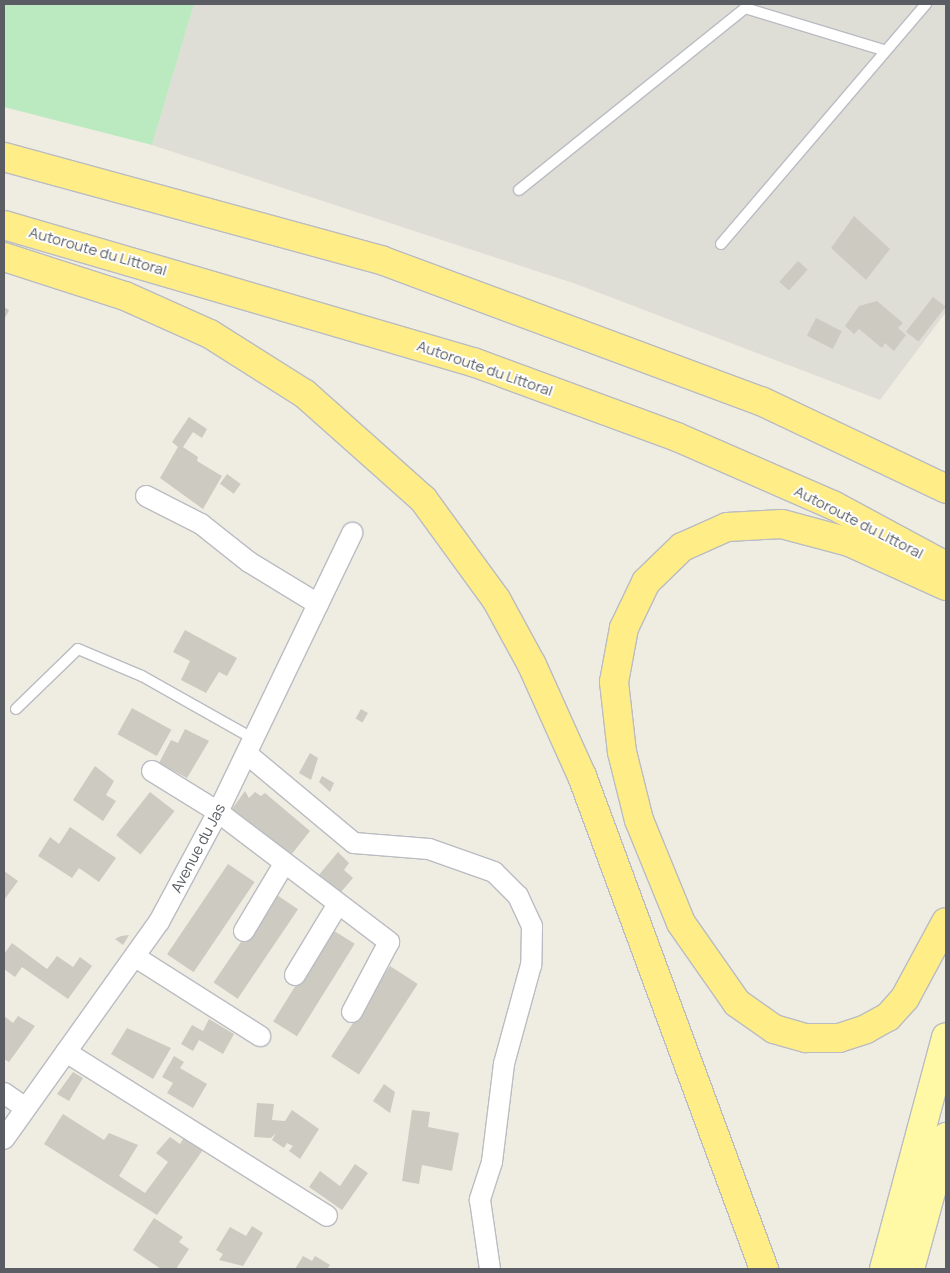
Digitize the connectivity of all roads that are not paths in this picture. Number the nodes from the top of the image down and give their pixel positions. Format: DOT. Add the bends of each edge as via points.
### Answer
graph roads {
  1 [pos="926,4"];
  2 [pos="883,50"];
  3 [pos="4,157"];
  4 [pos="519,190"];
  5 [pos="4,225"];
  6 [pos="721,244"];
  7 [pos="4,257"];
  8 [pos="381,260"];
  9 [pos="946,469"];
  10 [pos="946,489"];
  11 [pos="146,496"];
  12 [pos="352,533"];
  13 [pos="946,566"];
  14 [pos="946,586"];
  15 [pos="318,604"];
  16 [pos="16,709"];
  17 [pos="250,746"];
  18 [pos="152,771"];
  19 [pos="218,812"];
  20 [pos="284,864"];
  21 [pos="338,904"];
  22 [pos="946,922"];
  23 [pos="244,931"];
  24 [pos="137,958"];
  25 [pos="295,975"];
  26 [pos="352,1012"];
  27 [pos="260,1036"];
  28 [pos="946,1037"];
  29 [pos="66,1052"];
  30 [pos="4,1092"];
  31 [pos="24,1107"];
  32 [pos="946,1137"];
  33 [pos="4,1139"];
  34 [pos="327,1216"];
  35 [pos="490,1269"];
  36 [pos="764,1269"];
  37 [pos="884,1269"];
  38 [pos="910,1269"];
  1 -- 2 [label="lane"];
  2 -- 4 [label="lane" via="745,8"];
  2 -- 6 [label="lane"];
  3 -- 8 [label="highway"];
  5 -- 13 [label="highway, Autoroute du Littoral" via="474,362 678,437 833,505"];
  7 -- 36 [label="highway" via="124,296 210,334 306,394 423,498 496,599 532,665 578,768"];
  8 -- 9 [label="highway" via="603,327 739,376 877,435"];
  8 -- 10 [label="highway" via="761,401"];
  11 -- 15 [label="street" via="201,524 249,562"];
  12 -- 15 [label="street, Avenue du Jas"];
  14 -- 22 [label="highway" via="849,542 782,524 727,527 682,547 646,582 624,628 614,682 622,752 640,820 681,923 737,1003 774,1029 806,1038 839,1038 866,1028 888,1017 905,998"];
  15 -- 17 [label="street, Avenue du Jas"];
  16 -- 17 [label="lane" via="78,649 142,676"];
  17 -- 19 [label="street, Avenue du Jas"];
  17 -- 35 [label="street" via="354,843 429,849 494,872 518,896 532,926 531,965 504,1064 492,1162 480,1200"];
  18 -- 19 [label="street"];
  19 -- 20 [label="street"];
  19 -- 24 [label="street, Avenue du Jas"];
  20 -- 21 [label="street"];
  20 -- 23 [label="street"];
  21 -- 25 [label="street"];
  21 -- 26 [label="street" via="389,942"];
  24 -- 27 [label="street"];
  24 -- 29 [label="street, Avenue du Jas"];
  28 -- 37 [label="main road"];
  29 -- 31 [label="street, Avenue du Jas"];
  29 -- 34 [label="street"];
  30 -- 31 [label="street"];
  31 -- 33 [label="street, Avenue du Jas"];
  32 -- 38 [label="main road"];
}
